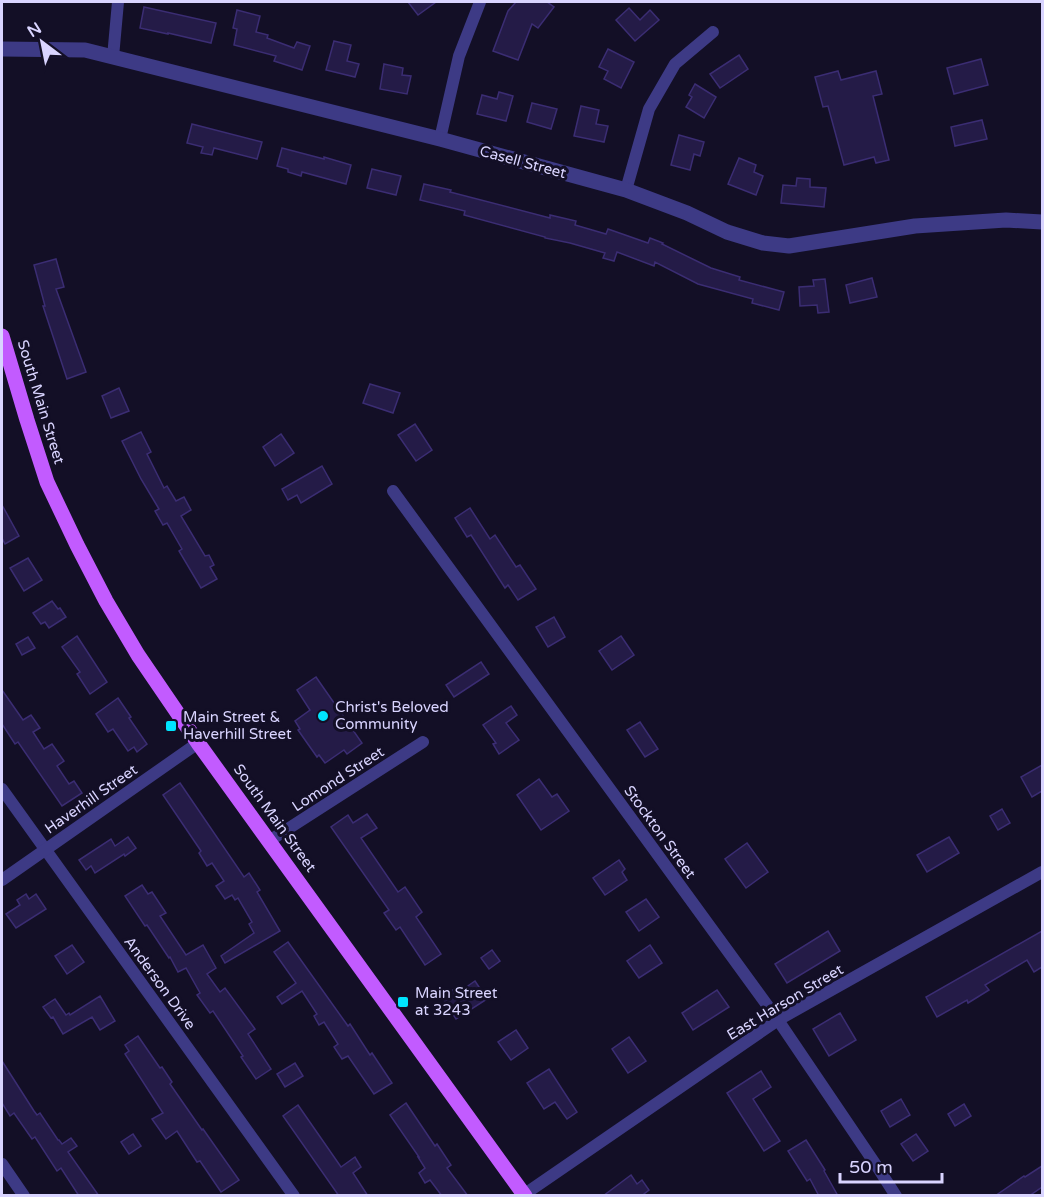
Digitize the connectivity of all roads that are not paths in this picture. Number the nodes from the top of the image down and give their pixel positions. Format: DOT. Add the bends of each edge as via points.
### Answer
graph roads {
  1 [pos="118,2"];
  2 [pos="480,2"];
  3 [pos="712,32"];
  4 [pos="2,49"];
  5 [pos="113,57"];
  6 [pos="440,139"];
  7 [pos="626,190"];
  8 [pos="1042,222"];
  9 [pos="2,336"];
  10 [pos="393,491"];
  11 [pos="423,742"];
  12 [pos="198,743"];
  13 [pos="2,789"];
  14 [pos="269,841"];
  15 [pos="45,849"];
  16 [pos="1042,872"];
  17 [pos="2,880"];
  18 [pos="778,1020"];
  19 [pos="2,1164"];
  20 [pos="524,1195"];
  21 [pos="24,1196"];
  22 [pos="294,1196"];
  23 [pos="896,1196"];
  1 -- 5 [label="street"];
  2 -- 6 [label="street" via="459,56"];
  3 -- 7 [label="street" via="675,64 649,109"];
  4 -- 5 [label="street, Casell Street" via="85,50"];
  5 -- 6 [label="street, Casell Street"];
  6 -- 7 [label="street, Casell Street"];
  7 -- 8 [label="street, Casell Street" via="727,232 789,246 915,226 1006,220"];
  9 -- 12 [label="main road, South Main Street" via="47,482 73,538 105,601"];
  10 -- 18 [label="street, Stockton Street"];
  11 -- 14 [label="street, Lomond Street"];
  12 -- 14 [label="main road, South Main Street"];
  12 -- 15 [label="street, Haverhill Street"];
  13 -- 15 [label="street, Anderson Drive"];
  14 -- 20 [label="main road, South Main Street"];
  15 -- 17 [label="street, Haverhill Street"];
  15 -- 22 [label="street, Anderson Drive"];
  16 -- 18 [label="street, East Harson Street"];
  18 -- 20 [label="street, East Harson Street"];
  18 -- 23 [label="street, Stockton Street"];
  19 -- 21 [label="street"];
}
